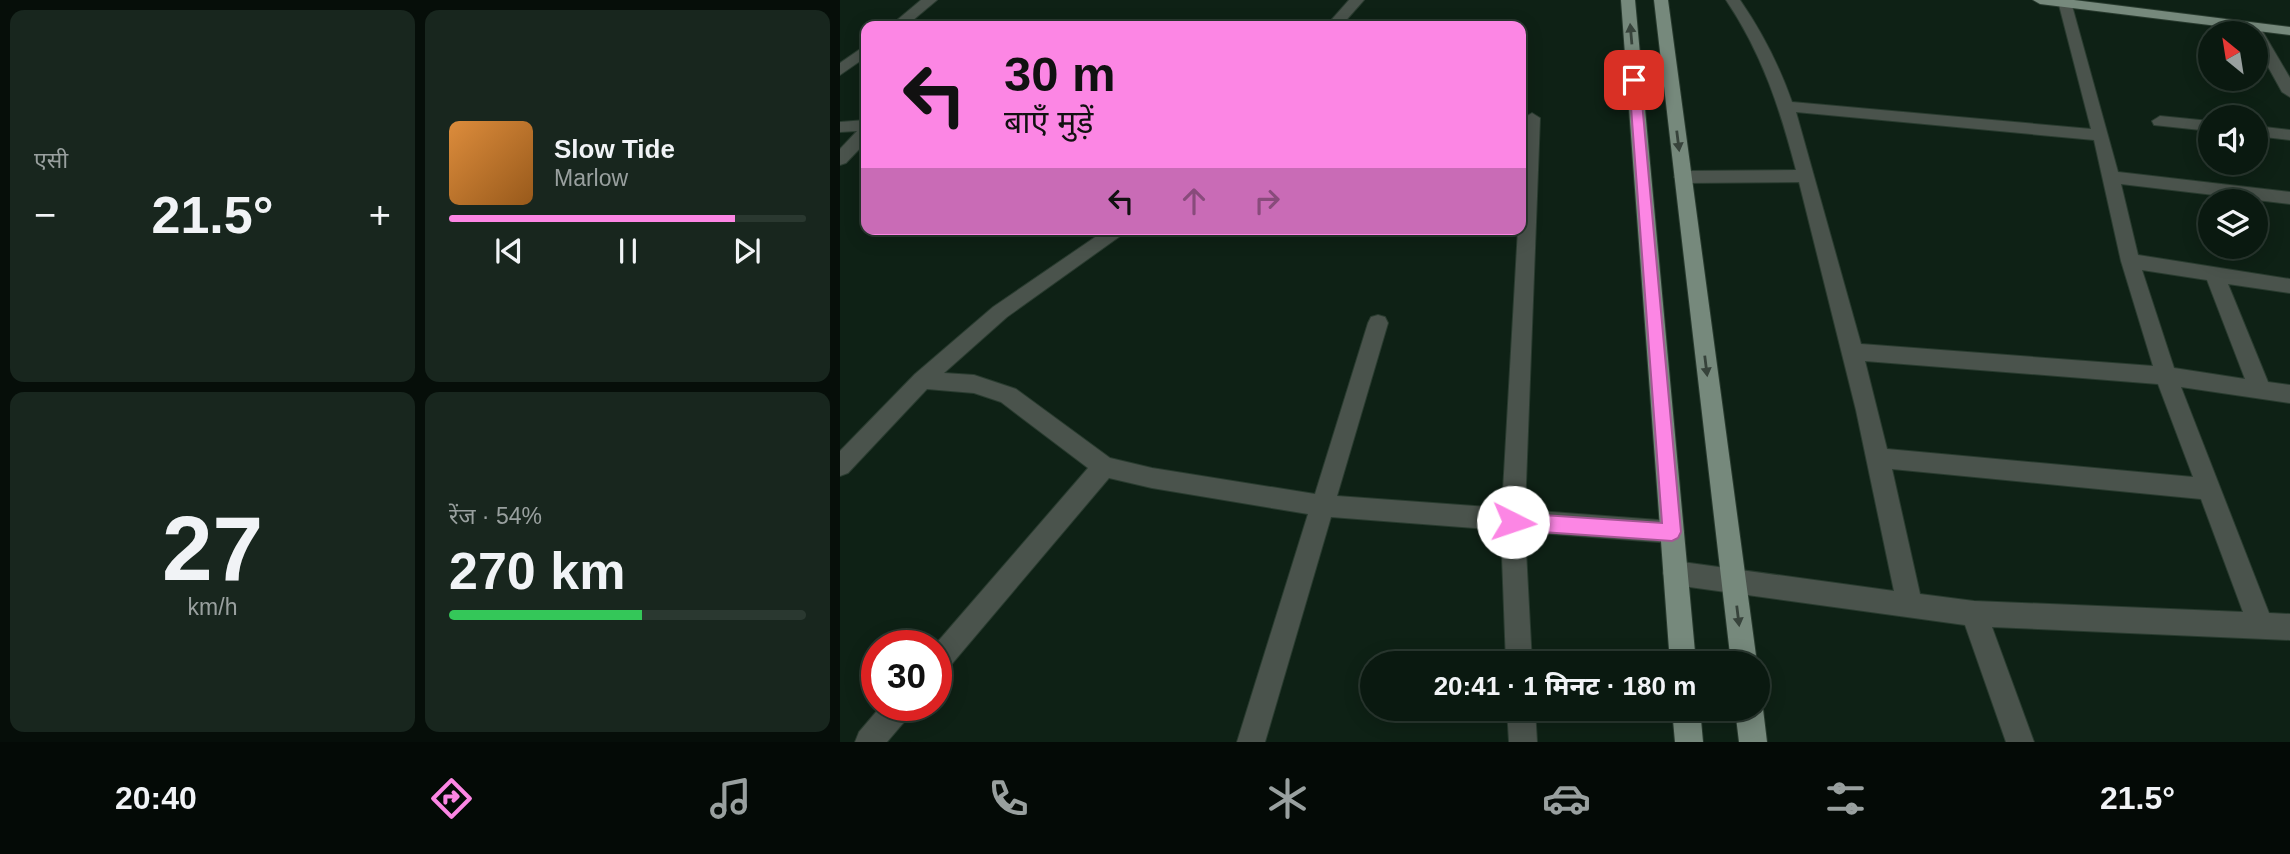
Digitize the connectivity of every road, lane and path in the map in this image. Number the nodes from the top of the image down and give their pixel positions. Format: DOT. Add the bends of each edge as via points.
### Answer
graph roads {
  1 [pos="930,0"];
  2 [pos="1357,0"];
  3 [pos="1628,0"];
  4 [pos="1661,0"];
  5 [pos="1733,0"];
  6 [pos="2040,0"];
  7 [pos="2115,0"];
  8 [pos="2066,5"];
  9 [pos="2290,17"];
  10 [pos="903,21"];
  11 [pos="1337,21"];
  12 [pos="2202,21"];
  13 [pos="2268,29"];
  14 [pos="2290,31"];
  15 [pos="2268,53"];
  16 [pos="861,54"];
  17 [pos="840,70"];
  18 [pos="2290,92"];
  19 [pos="1785,106"];
  20 [pos="1532,118"];
  21 [pos="2160,121"];
  22 [pos="861,125"];
  23 [pos="2198,125"];
  24 [pos="840,127"];
  25 [pos="2268,132"];
  26 [pos="2101,135"];
  27 [pos="2290,135"];
  28 [pos="861,137"];
  29 [pos="840,159"];
  30 [pos="1805,176"];
  31 [pos="1682,177"];
  32 [pos="2109,177"];
  33 [pos="2290,198"];
  34 [pos="1112,235"];
  35 [pos="2130,261"];
  36 [pos="2215,275"];
  37 [pos="2290,286"];
  38 [pos="1378,323"];
  39 [pos="1854,352"];
  40 [pos="2166,376"];
  41 [pos="922,380"];
  42 [pos="2260,390"];
  43 [pos="2290,394"];
  44 [pos="1880,458"];
  45 [pos="840,466"];
  46 [pos="1104,467"];
  47 [pos="2211,489"];
  48 [pos="1324,506"];
  49 [pos="1513,522"];
  50 [pos="1672,532"];
  51 [pos="1675,573"];
  52 [pos="1733,581"];
  53 [pos="1910,605"];
  54 [pos="1974,614"];
  55 [pos="2261,626"];
  56 [pos="2290,627"];
  57 [pos="952,644"];
  58 [pos="1518,651"];
  59 [pos="1681,651"];
  60 [pos="1742,651"];
  61 [pos="887,721"];
  62 [pos="1521,721"];
  63 [pos="1687,721"];
  64 [pos="1751,721"];
  65 [pos="869,742"];
  66 [pos="1251,742"];
  67 [pos="1522,742"];
  68 [pos="1689,742"];
  69 [pos="1754,742"];
  70 [pos="2020,742"];
  1 -- 10 [label="street"];
  2 -- 11 [label="street"];
  50 -- 3 [label="main road, one-way"];
  4 -- 31 [label="main road, one-way"];
  5 -- 19 [label="street" via="1761,40"];
  6 -- 8 [label="main road"];
  7 -- 9 [label="main road"];
  8 -- 12 [label="main road"];
  8 -- 26 [label="street"];
  13 -- 14 [label="main road"];
  15 -- 18 [label="street"];
  16 -- 17 [label="street"];
  19 -- 26 [label="street"];
  19 -- 30 [label="street"];
  20 -- 49 [label="street"];
  21 -- 23 [label="street"];
  22 -- 24 [label="street"];
  25 -- 27 [label="street"];
  26 -- 32 [label="street"];
  28 -- 29 [label="street"];
  30 -- 31 [label="street"];
  30 -- 39 [label="street"];
  31 -- 52 [label="main road, one-way"];
  32 -- 33 [label="street"];
  32 -- 35 [label="street"];
  34 -- 41 [label="street" via="1000,312"];
  35 -- 36 [label="street"];
  35 -- 40 [label="street"];
  36 -- 37 [label="street"];
  36 -- 42 [label="street"];
  38 -- 48 [label="street"];
  39 -- 40 [label="street"];
  39 -- 44 [label="street"];
  40 -- 42 [label="street"];
  40 -- 47 [label="street"];
  41 -- 45 [label="street"];
  41 -- 46 [label="street" via="974,384 1008,395"];
  42 -- 43 [label="street"];
  44 -- 47 [label="street"];
  44 -- 53 [label="street"];
  46 -- 48 [label="street"];
  46 -- 57 [label="street"];
  47 -- 55 [label="street"];
  48 -- 49 [label="street"];
  48 -- 66 [label="street"];
  49 -- 50 [label="street"];
  49 -- 58 [label="street"];
  50 -- 51 [label="main road"];
  51 -- 52 [label="street"];
  51 -- 59 [label="main road"];
  52 -- 53 [label="street"];
  52 -- 60 [label="main road, one-way"];
  53 -- 54 [label="street"];
  54 -- 55 [label="street"];
  54 -- 70 [label="street"];
  55 -- 56 [label="street"];
  61 -- 65 [label="street"];
  62 -- 67 [label="street"];
  63 -- 68 [label="main road"];
  64 -- 69 [label="main road"];
}
